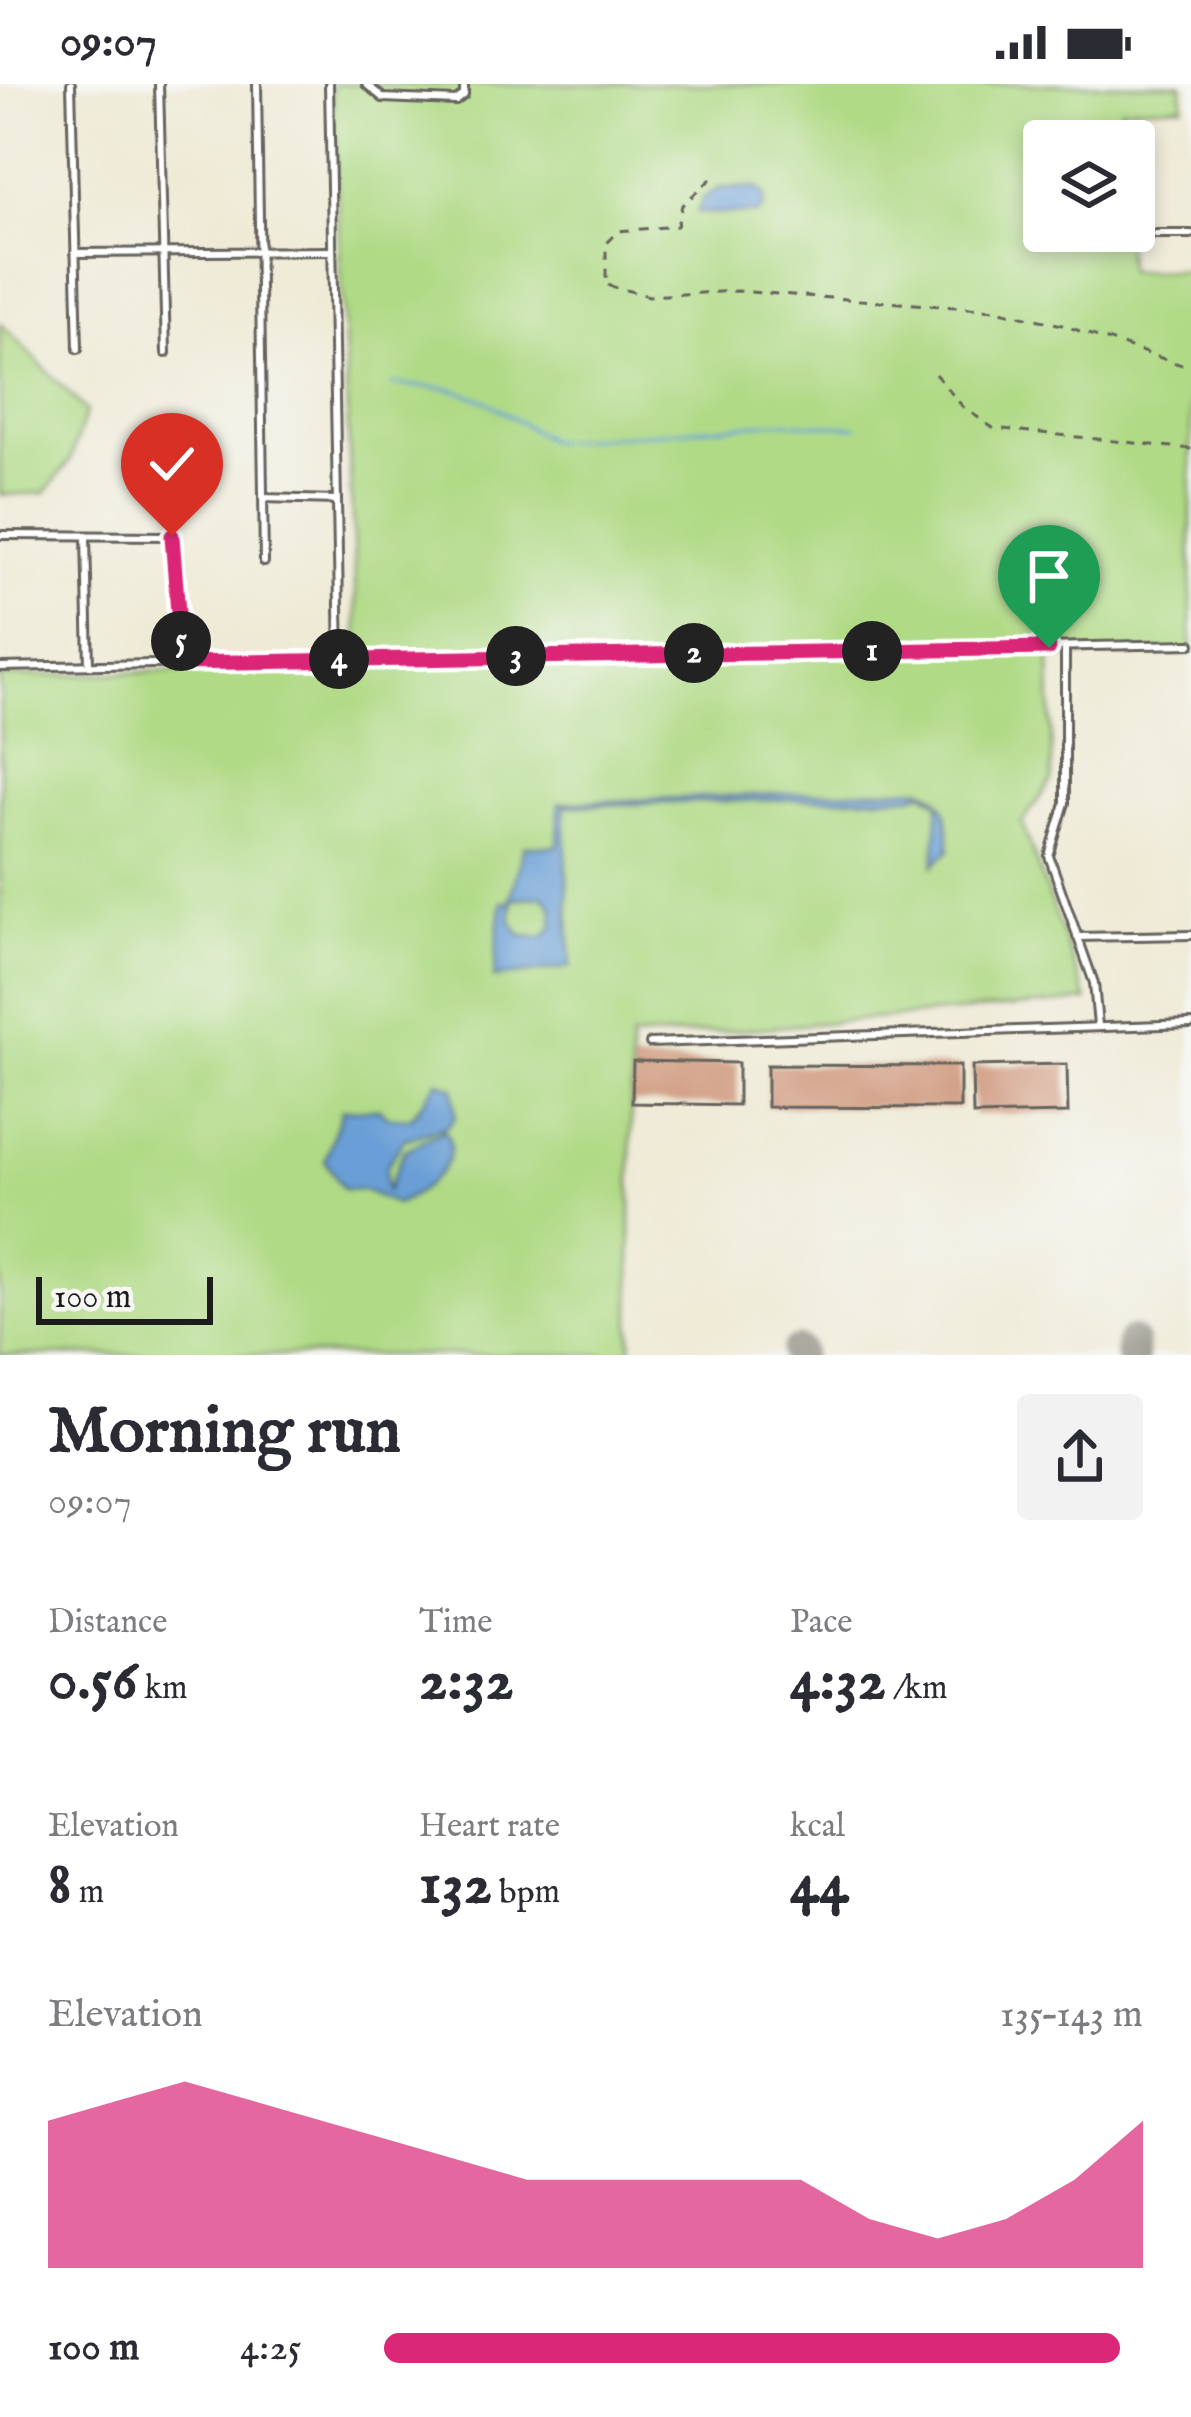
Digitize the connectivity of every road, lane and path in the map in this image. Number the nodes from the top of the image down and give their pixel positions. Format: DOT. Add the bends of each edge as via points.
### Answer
graph roads {
  1 [pos="70,84"];
  2 [pos="159,84"];
  3 [pos="257,84"];
  4 [pos="329,84"];
  5 [pos="366,84"];
  6 [pos="464,84"];
  7 [pos="711,178"];
  8 [pos="1191,233"];
  9 [pos="1156,234"];
  10 [pos="259,251"];
  11 [pos="332,251"];
  12 [pos="163,252"];
  13 [pos="75,253"];
  14 [pos="78,349"];
  15 [pos="166,353"];
  16 [pos="1191,368"];
  17 [pos="935,374"];
  18 [pos="1191,449"];
  19 [pos="262,498"];
  20 [pos="337,500"];
  21 [pos="0,535"];
  22 [pos="86,536"];
  23 [pos="264,562"];
  24 [pos="1191,644"];
  25 [pos="1065,647"];
  26 [pos="340,659"];
  27 [pos="182,663"];
  28 [pos="88,665"];
  29 [pos="0,667"];
  30 [pos="1191,935"];
  31 [pos="1077,937"];
  32 [pos="1191,1024"];
  33 [pos="1098,1026"];
  34 [pos="650,1042"];
  1 -- 13 [label="lane"];
  2 -- 12 [label="lane"];
  3 -- 10 [label="lane"];
  4 -- 11 [label="lane"];
  5 -- 6 [label="lane" via="382,98 456,101"];
  7 -- 16 [label="path" via="682,206 677,226 619,231 606,244 606,285 649,296 737,291 996,310"];
  8 -- 9 [label="lane"];
  10 -- 11 [label="lane"];
  10 -- 12 [label="lane"];
  10 -- 19 [label="lane"];
  11 -- 20 [label="lane"];
  12 -- 13 [label="lane"];
  12 -- 15 [label="lane"];
  13 -- 14 [label="lane"];
  17 -- 18 [label="path" via="992,428"];
  19 -- 20 [label="lane"];
  19 -- 23 [label="lane"];
  20 -- 26 [label="lane"];
  21 -- 22 [label="lane"];
  22 -- 27 [label="lane" via="172,536"];
  22 -- 28 [label="lane"];
  24 -- 25 [label="lane"];
  25 -- 26 [label="lane"];
  25 -- 31 [label="lane" via="1065,803 1049,856"];
  26 -- 27 [label="lane"];
  27 -- 28 [label="lane"];
  28 -- 29 [label="lane"];
  30 -- 31 [label="lane"];
  31 -- 33 [label="lane"];
  32 -- 33 [label="lane"];
  33 -- 34 [label="lane"];
}
